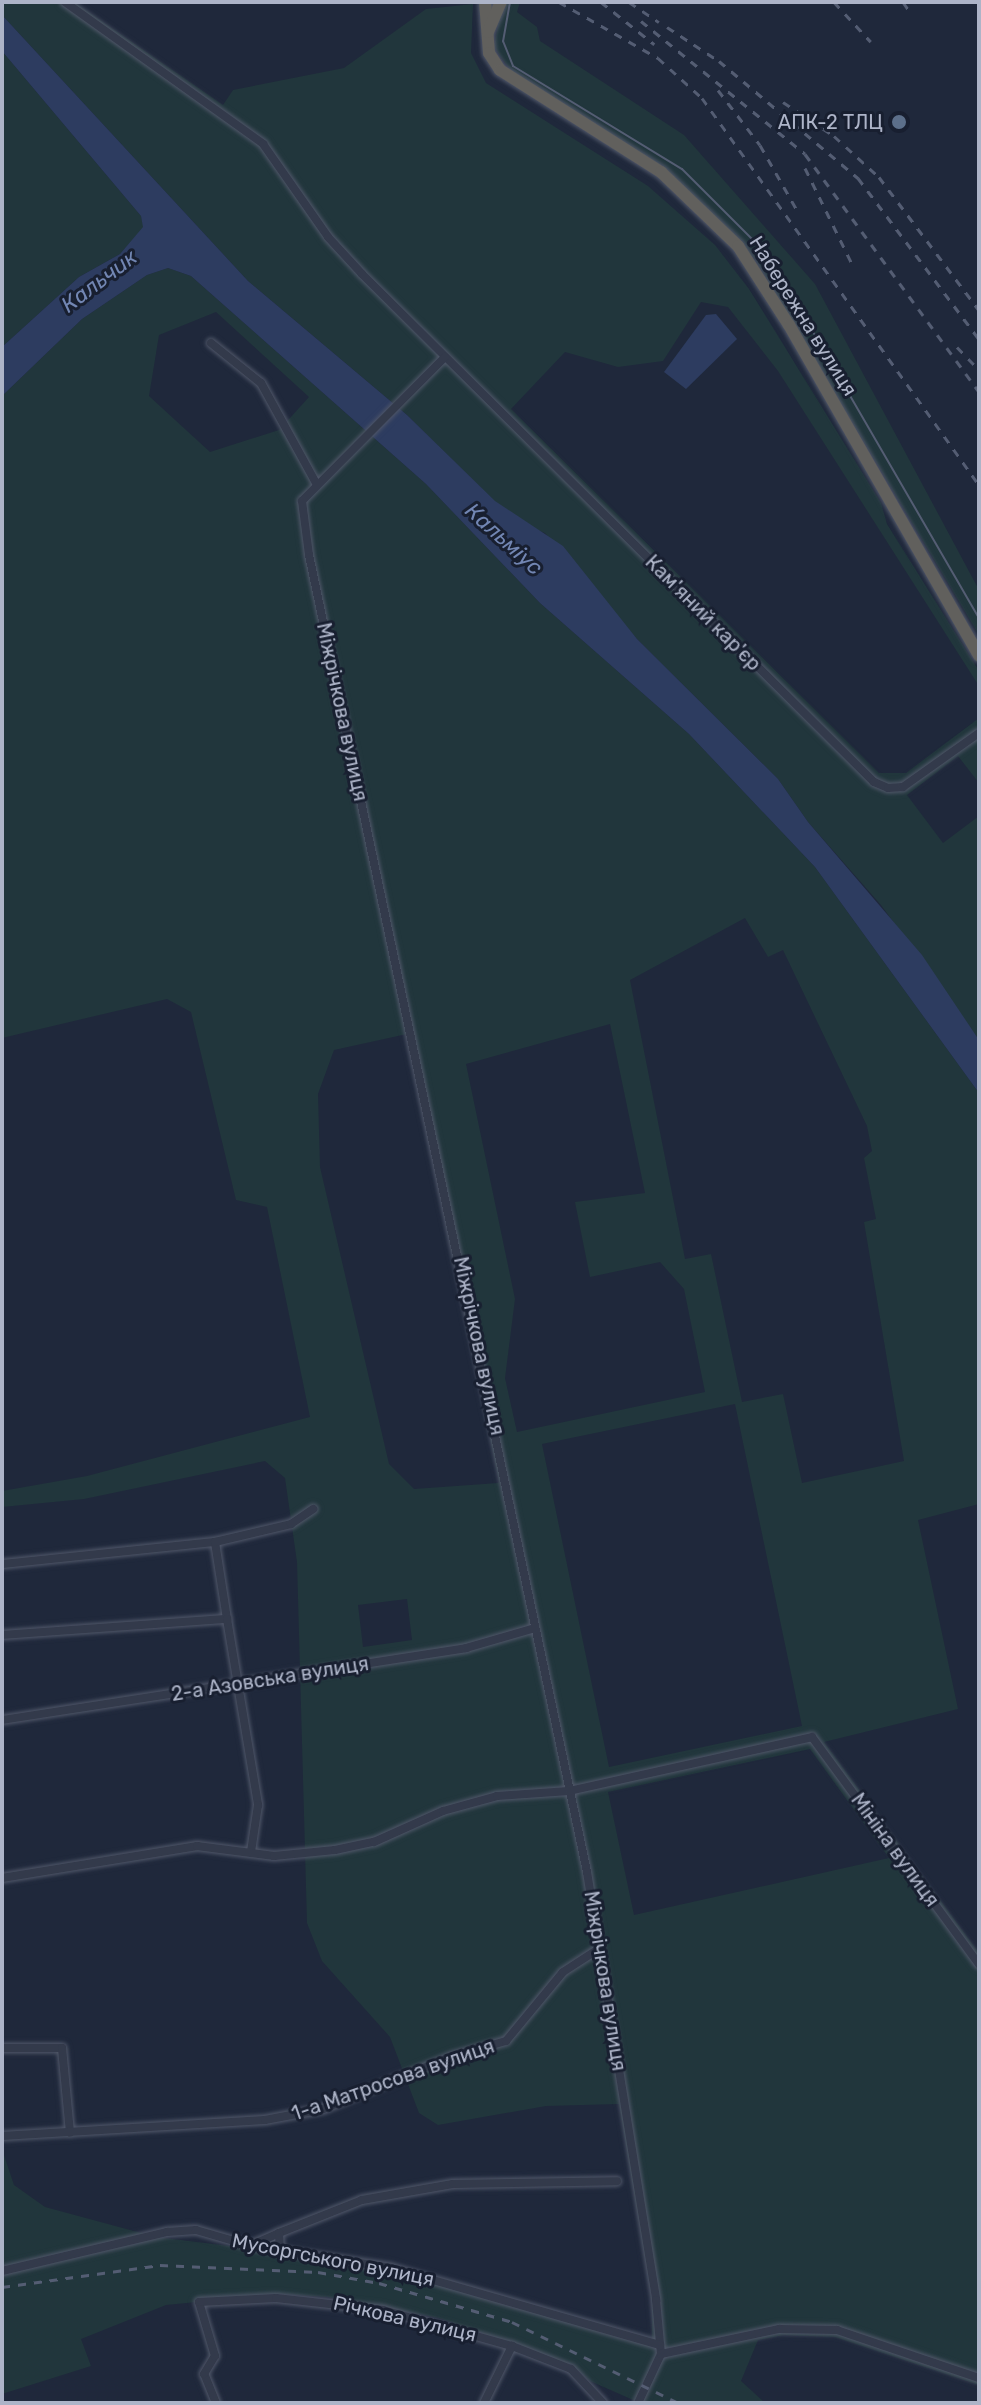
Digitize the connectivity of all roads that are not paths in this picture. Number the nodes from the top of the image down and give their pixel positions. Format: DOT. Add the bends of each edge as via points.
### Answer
graph roads {
  1 [pos="65,2"];
  2 [pos="485,2"];
  3 [pos="500,4"];
  4 [pos="487,37"];
  5 [pos="211,343"];
  6 [pos="445,357"];
  7 [pos="317,485"];
  8 [pos="979,655"];
  9 [pos="979,733"];
  10 [pos="313,1509"];
  11 [pos="215,1542"];
  12 [pos="2,1564"];
  13 [pos="227,1619"];
  14 [pos="535,1628"];
  15 [pos="2,1635"];
  16 [pos="237,1683"];
  17 [pos="2,1720"];
  18 [pos="569,1791"];
  19 [pos="251,1852"];
  20 [pos="2,1878"];
  21 [pos="600,1948"];
  22 [pos="979,1964"];
  23 [pos="2,2048"];
  24 [pos="70,2133"];
  25 [pos="2,2136"];
  26 [pos="617,2181"];
  27 [pos="279,2233"];
  28 [pos="251,2246"];
  29 [pos="280,2251"];
  30 [pos="2,2271"];
  31 [pos="512,2346"];
  32 [pos="660,2350"];
  33 [pos="979,2378"];
  34 [pos="216,2403"];
  35 [pos="484,2403"];
  36 [pos="603,2403"];
  37 [pos="638,2403"];
  1 -- 6 [label="street, Кам'яний кар'єр" via="263,144 328,237"];
  2 -- 4 [label="highway"];
  3 -- 4 [label="highway"];
  4 -- 8 [label="highway, Набережна вулиця" via="493,61 510,79 661,172 738,246"];
  5 -- 7 [label="street" via="261,383"];
  6 -- 7 [label="street"];
  6 -- 9 [label="street, Кам'яний кар'єр" via="874,782 903,787"];
  7 -- 14 [label="street, Міжрічкова вулиця" via="302,501 309,555"];
  10 -- 11 [label="street" via="291,1524"];
  11 -- 12 [label="street"];
  11 -- 13 [label="street"];
  13 -- 15 [label="street"];
  13 -- 16 [label="street"];
  14 -- 16 [label="street, 2-а Азовська вулиця" via="466,1648"];
  14 -- 18 [label="street, Міжрічкова вулиця"];
  16 -- 17 [label="street, 2-а Азовська вулиця"];
  16 -- 19 [label="street" via="258,1805"];
  18 -- 19 [label="street" via="517,1792 466,1803 374,1842 335,1850 274,1856"];
  18 -- 21 [label="street, Міжрічкова вулиця"];
  18 -- 22 [label="street, Мініна вулиця" via="812,1737"];
  19 -- 20 [label="street" via="197,1846"];
  21 -- 24 [label="street, 1-а Матросова вулиця" via="563,1972 506,2041 441,2060 323,2109 265,2120"];
  21 -- 32 [label="street, Міжрічкова вулиця"];
  23 -- 24 [label="street" via="62,2048"];
  24 -- 25 [label="street, 1-а Матросова вулиця"];
  26 -- 27 [label="street" via="453,2184 362,2200"];
  27 -- 28 [label="street"];
  27 -- 29 [label="street"];
  28 -- 29 [label="street, Мусоргського вулиця"];
  28 -- 30 [label="street, Мусоргського вулиця" via="205,2232 175,2230"];
  29 -- 32 [label="street, Мусоргського вулиця" via="391,2268"];
  31 -- 34 [label="street, Річкова вулиця" via="437,2323 327,2300 199,2302 215,2356 204,2374"];
  31 -- 35 [label="street"];
  31 -- 36 [label="street, Річкова вулиця" via="571,2369"];
  32 -- 33 [label="street" via="779,2329 837,2330"];
  32 -- 37 [label="street"];
}
